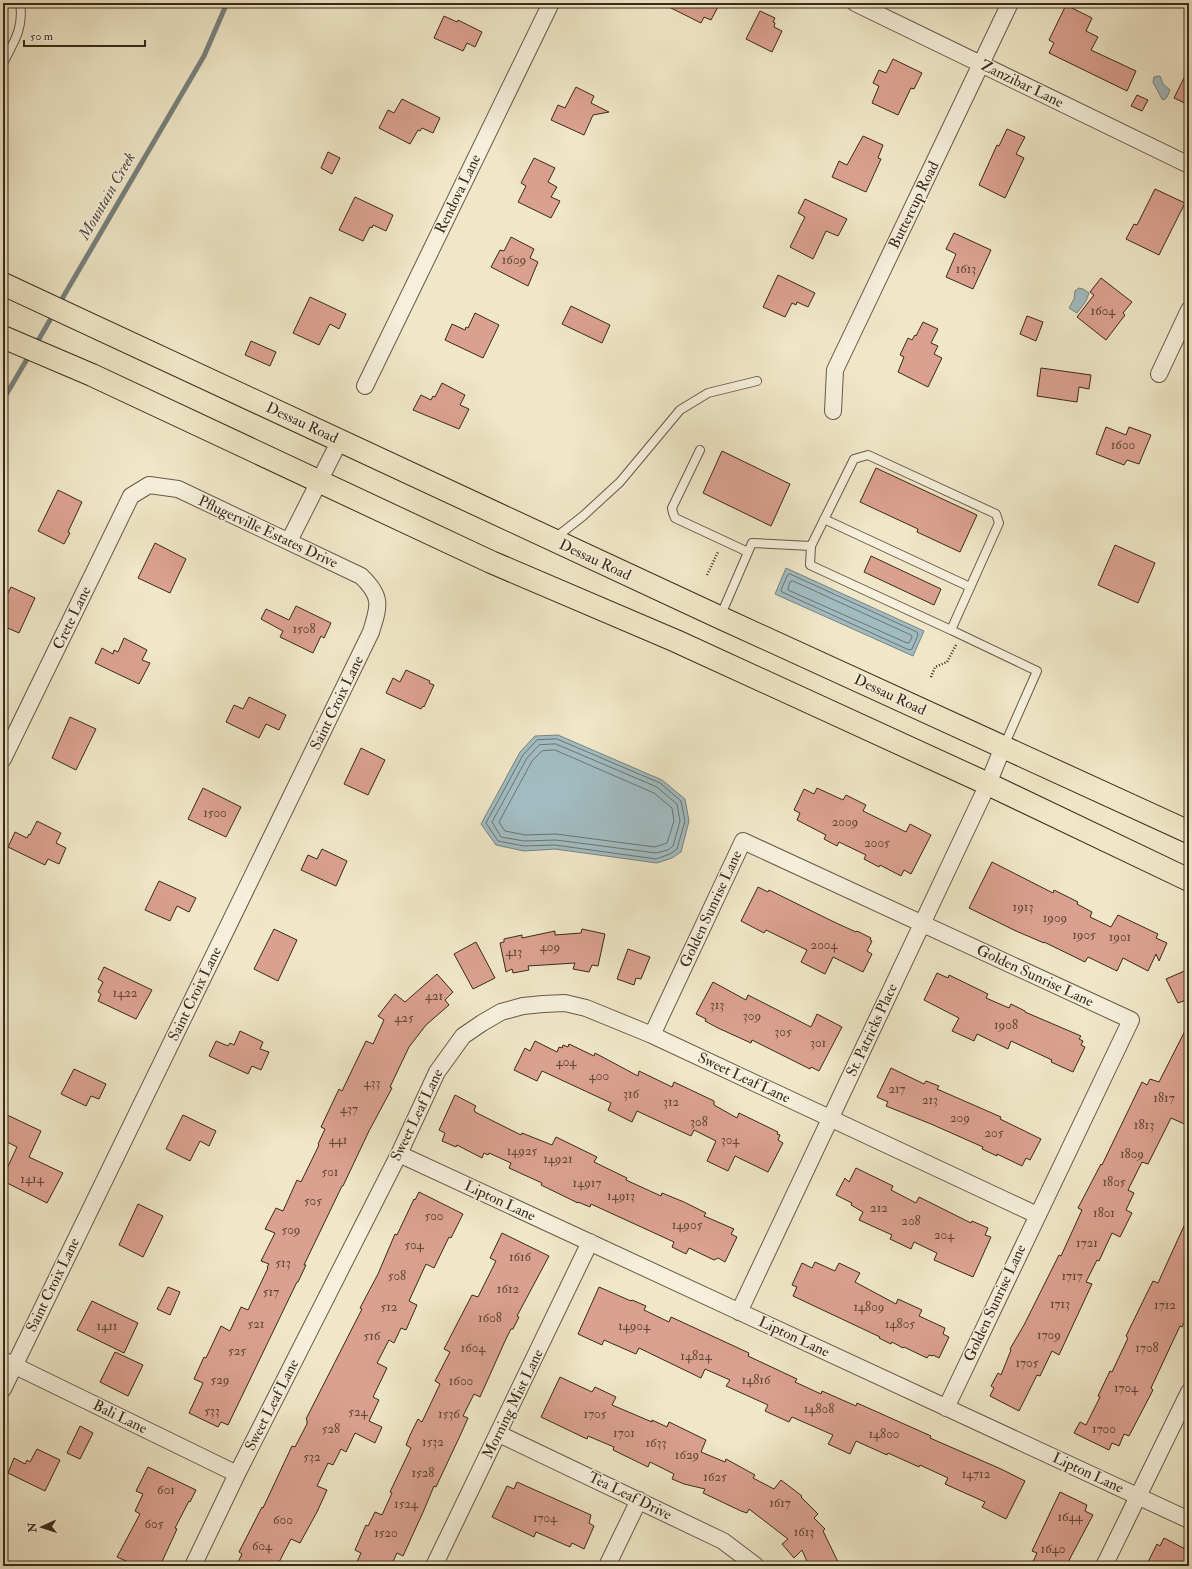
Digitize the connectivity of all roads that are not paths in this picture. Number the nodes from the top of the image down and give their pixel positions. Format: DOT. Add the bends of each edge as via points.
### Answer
graph roads {
  1 [pos="20,3"];
  2 [pos="551,3"];
  3 [pos="855,3"];
  4 [pos="1010,3"];
  5 [pos="3,63"];
  6 [pos="981,64"];
  7 [pos="1189,165"];
  8 [pos="9,287"];
  9 [pos="1189,310"];
  10 [pos="3,337"];
  11 [pos="1159,374"];
  12 [pos="757,381"];
  13 [pos="365,386"];
  14 [pos="833,411"];
  15 [pos="340,440"];
  16 [pos="700,450"];
  17 [pos="319,482"];
  18 [pos="149,485"];
  19 [pos="824,519"];
  20 [pos="553,540"];
  21 [pos="289,541"];
  22 [pos="811,546"];
  23 [pos="748,552"];
  24 [pos="970,587"];
  25 [pos="377,596"];
  26 [pos="719,617"];
  27 [pos="951,630"];
  28 [pos="1003,747"];
  29 [pos="3,759"];
  30 [pos="988,784"];
  31 [pos="1189,832"];
  32 [pos="1189,880"];
  33 [pos="922,924"];
  34 [pos="652,1035"];
  35 [pos="831,1118"];
  36 [pos="399,1154"];
  37 [pos="1037,1215"];
  38 [pos="590,1242"];
  39 [pos="739,1312"];
  40 [pos="9,1363"];
  41 [pos="3,1389"];
  42 [pos="1189,1392"];
  43 [pos="946,1408"];
  44 [pos="499,1434"];
  45 [pos="237,1474"];
  46 [pos="1138,1497"];
  47 [pos="638,1500"];
  48 [pos="1189,1520"];
  49 [pos="193,1566"];
  50 [pos="434,1566"];
  51 [pos="607,1566"];
  52 [pos="756,1566"];
  53 [pos="1104,1566"];
  1 -- 5 [label="lane" via="22,15 19,32"];
  2 -- 13 [label="street, Rendova Lane"];
  3 -- 6 [label="street, Zanzibar Lane"];
  4 -- 6 [label="street, Buttercup Road"];
  6 -- 7 [label="street, Zanzibar Lane"];
  6 -- 14 [label="street, Buttercup Road" via="835,370"];
  8 -- 15 [label="main road, Dessau Road"];
  9 -- 11 [label="street"];
  10 -- 17 [label="main road" via="92,375"];
  12 -- 20 [label="lane" via="708,393 680,410 620,482"];
  15 -- 17 [label="street"];
  15 -- 20 [label="main road, Dessau Road"];
  16 -- 23 [label="lane" via="672,508 675,518"];
  17 -- 21 [label="street"];
  17 -- 30 [label="main road" via="490,562 676,641"];
  18 -- 21 [label="street, Pflugerville Estates Drive" via="178,488"];
  18 -- 29 [label="street, Crete Lane" via="131,496"];
  19 -- 22 [label="lane"];
  19 -- 24 [label="lane"];
  19 -- 24 [label="lane" via="854,459 868,455 996,514 999,523"];
  20 -- 26 [label="main road, Dessau Road"];
  21 -- 25 [label="street, Pflugerville Estates Drive" via="361,576 370,584"];
  22 -- 23 [label="lane" via="752,543"];
  22 -- 27 [label="lane" via="810,565"];
  23 -- 26 [label="lane"];
  24 -- 27 [label="lane"];
  25 -- 40 [label="street, Saint Croix Lane" via="378,611 371,632"];
  26 -- 28 [label="main road, Dessau Road"];
  27 -- 28 [label="lane" via="1037,671"];
  28 -- 30 [label="street, St. Patricks Place"];
  28 -- 31 [label="main road, Dessau Road"];
  30 -- 32 [label="main road"];
  30 -- 33 [label="street, St. Patricks Place"];
  33 -- 34 [label="street, Golden Sunrise Lane" via="743,841"];
  33 -- 35 [label="street, St. Patricks Place"];
  33 -- 37 [label="street, Golden Sunrise Lane" via="1131,1020"];
  34 -- 35 [label="street, Sweet Leaf Lane"];
  34 -- 36 [label="street, Sweet Leaf Lane" via="586,1008 565,1003 523,1006 502,1012 463,1036 437,1072"];
  35 -- 37 [label="street, Sweet Leaf Lane"];
  35 -- 39 [label="street, St. Patricks Place"];
  36 -- 38 [label="street, Lipton Lane"];
  36 -- 45 [label="street, Sweet Leaf Lane"];
  37 -- 43 [label="street, Golden Sunrise Lane"];
  38 -- 39 [label="street, Lipton Lane"];
  38 -- 44 [label="street, Morning Mist Lane"];
  39 -- 43 [label="street, Lipton Lane"];
  40 -- 41 [label="street, Saint Croix Lane"];
  40 -- 45 [label="street, Bali Lane"];
  42 -- 46 [label="street"];
  43 -- 46 [label="street, Lipton Lane"];
  44 -- 47 [label="street, Tea Leaf Drive"];
  44 -- 50 [label="street, Morning Mist Lane"];
  45 -- 49 [label="street, Sweet Leaf Lane"];
  46 -- 48 [label="street, Lipton Lane"];
  46 -- 53 [label="street"];
  47 -- 51 [label="street"];
  47 -- 52 [label="street, Tea Leaf Drive" via="723,1541"];
}
